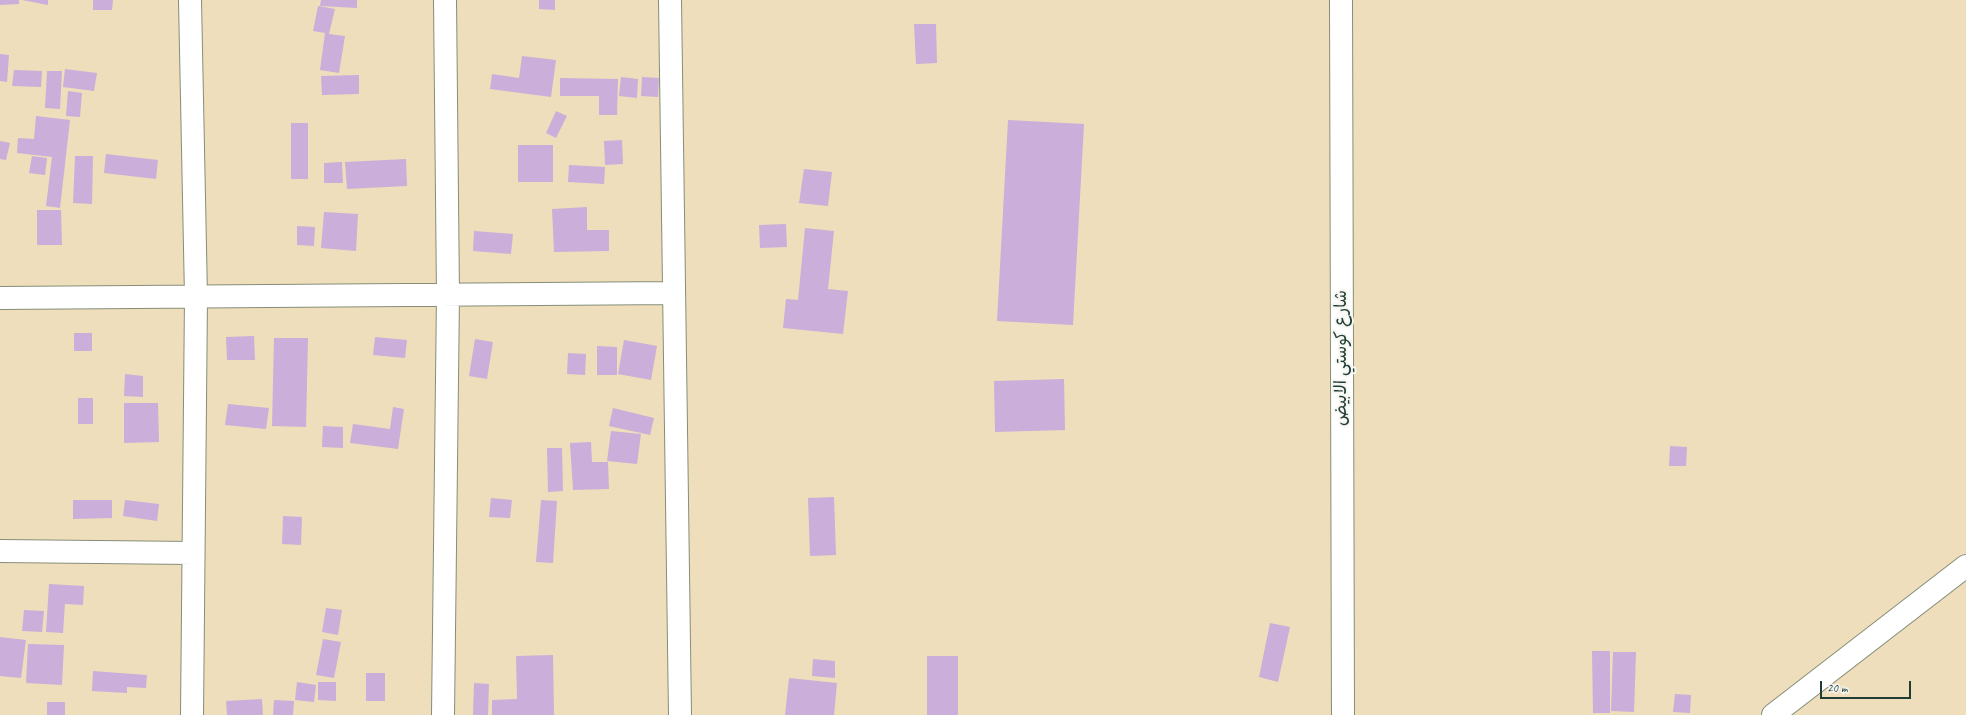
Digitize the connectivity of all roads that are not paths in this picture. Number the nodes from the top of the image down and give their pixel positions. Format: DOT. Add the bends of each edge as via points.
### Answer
graph roads {
  1 [pos="190,0"];
  2 [pos="445,0"];
  3 [pos="670,0"];
  4 [pos="1342,0"];
  5 [pos="674,293"];
  6 [pos="448,295"];
  7 [pos="196,297"];
  8 [pos="0,298"];
  9 [pos="0,551"];
  10 [pos="194,553"];
  11 [pos="1966,566"];
  12 [pos="192,715"];
  13 [pos="443,715"];
  14 [pos="680,715"];
  15 [pos="1344,715"];
  16 [pos="1773,715"];
  1 -- 7 [label="main road"];
  2 -- 6 [label="main road"];
  3 -- 5 [label="main road"];
  4 -- 15 [label="main road, شارع كوستي الابيض"];
  5 -- 6 [label="main road"];
  5 -- 14 [label="main road"];
  6 -- 7 [label="main road"];
  6 -- 13 [label="main road"];
  7 -- 8 [label="main road"];
  7 -- 10 [label="main road"];
  9 -- 10 [label="main road"];
  10 -- 12 [label="main road"];
  11 -- 16 [label="main road"];
}
